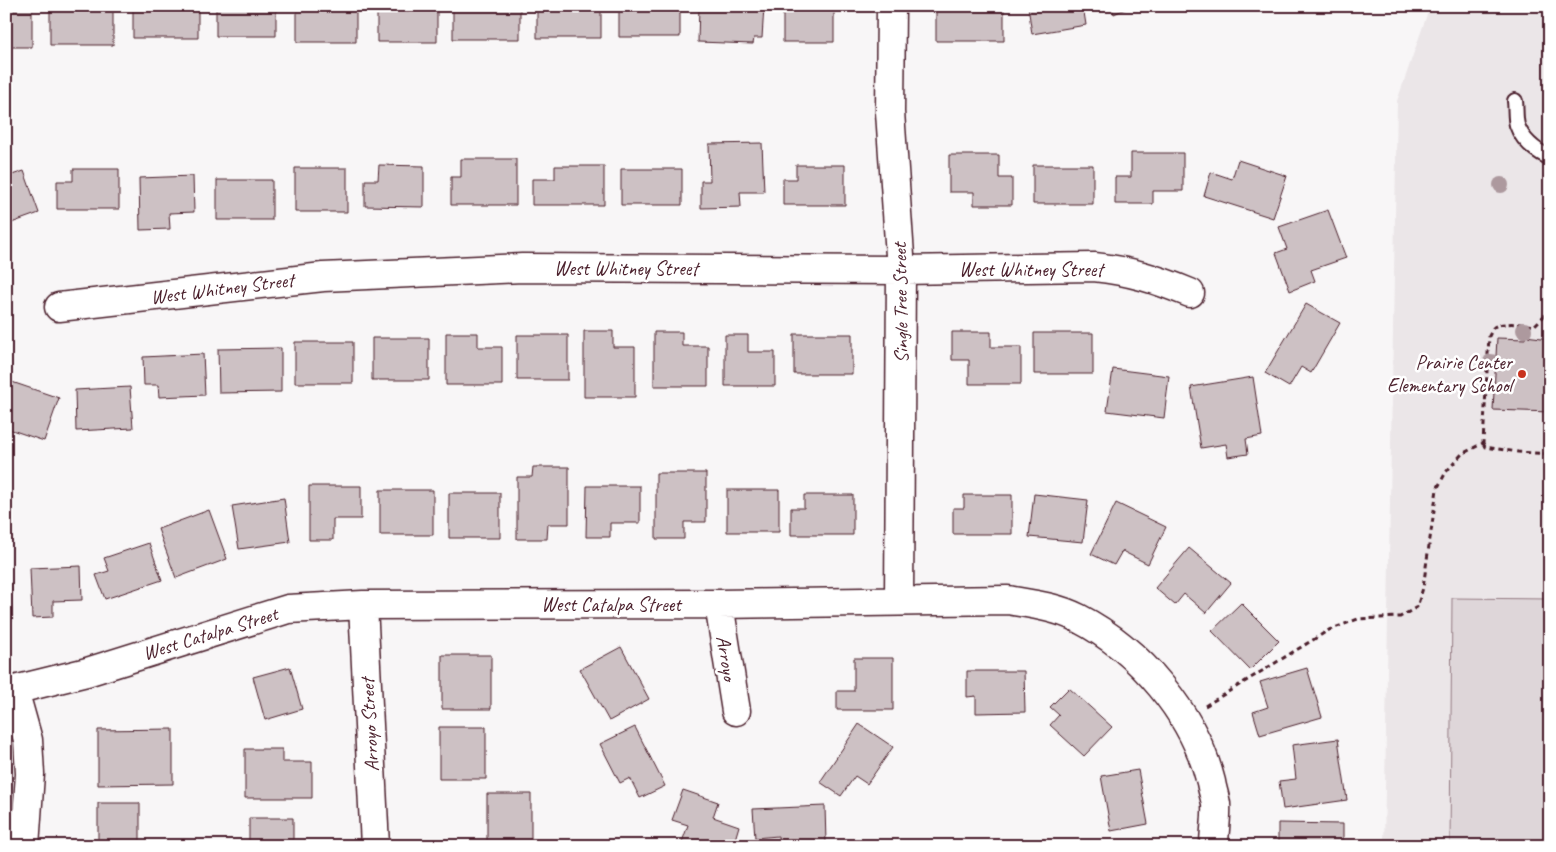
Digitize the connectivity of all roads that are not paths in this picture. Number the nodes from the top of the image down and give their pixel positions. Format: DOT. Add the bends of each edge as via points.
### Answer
graph roads {
  1 [pos="891,6"];
  2 [pos="1515,101"];
  3 [pos="1550,158"];
  4 [pos="902,270"];
  5 [pos="1190,293"];
  6 [pos="59,307"];
  7 [pos="900,601"];
  8 [pos="718,604"];
  9 [pos="364,605"];
  10 [pos="10,690"];
  11 [pos="736,711"];
  12 [pos="25,846"];
  13 [pos="375,846"];
  14 [pos="1214,846"];
  1 -- 4 [label="street, Single Tree Street" via="890,112"];
  2 -- 3 [label="lane" via="1517,124 1524,137"];
  4 -- 5 [label="street, West Whitney Street" via="1094,267 1125,270"];
  4 -- 6 [label="street, West Whitney Street" via="512,268 322,276"];
  4 -- 7 [label="street, Single Tree Street"];
  7 -- 8 [label="street, West Catalpa Street"];
  7 -- 14 [label="street, West Catalpa Street" via="1008,600 1038,605 1078,618 1119,645 1155,678 1185,718 1206,760 1216,804"];
  8 -- 9 [label="street, West Catalpa Street"];
  8 -- 11 [label="street, Arroyo"];
  9 -- 10 [label="street, West Catalpa Street" via="288,609 87,672"];
  9 -- 13 [label="street, Arroyo Street"];
  10 -- 12 [label="street" via="28,740 30,774"];
}
